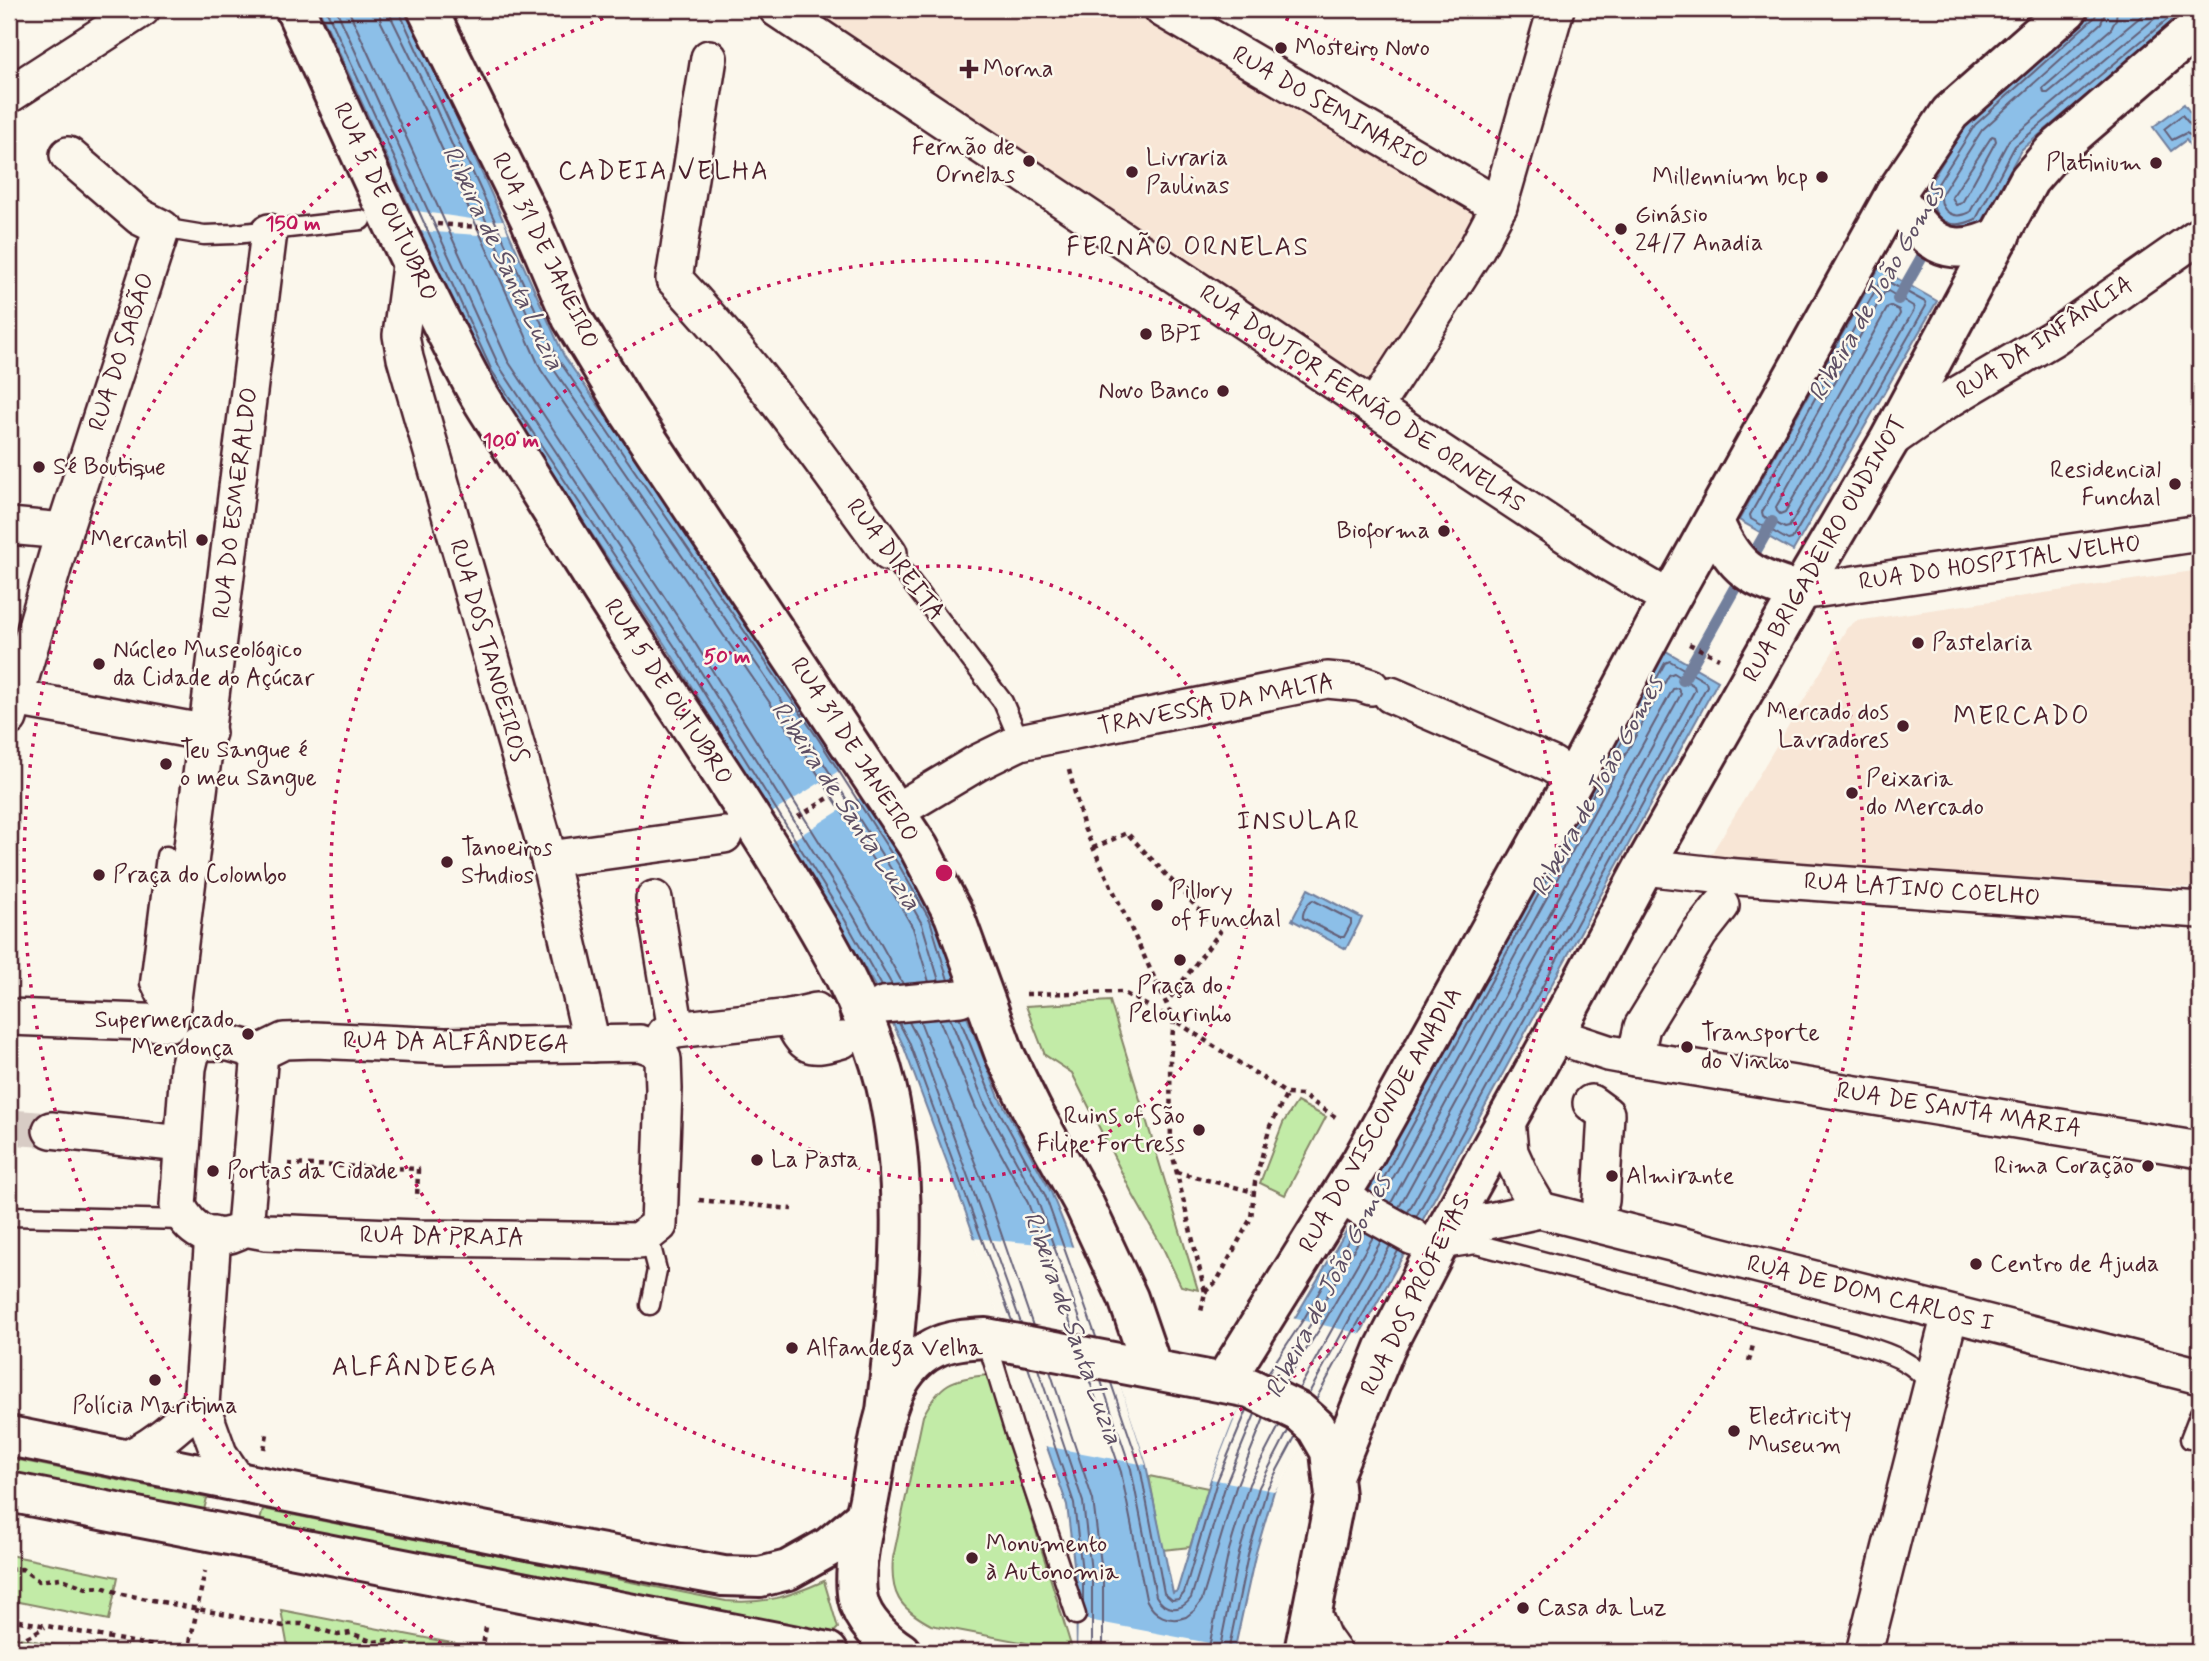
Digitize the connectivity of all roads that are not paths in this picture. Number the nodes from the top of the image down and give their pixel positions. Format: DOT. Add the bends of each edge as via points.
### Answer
graph roads {
  1 [pos="142,9"];
  2 [pos="295,9"];
  3 [pos="427,9"];
  4 [pos="777,9"];
  5 [pos="1162,9"];
  6 [pos="1556,9"];
  7 [pos="2068,9"];
  8 [pos="2200,24"];
  9 [pos="709,58"];
  10 [pos="9,95"];
  11 [pos="68,155"];
  12 [pos="1902,205"];
  13 [pos="1499,206"];
  14 [pos="361,220"];
  15 [pos="162,228"];
  16 [pos="269,232"];
  17 [pos="2200,235"];
  18 [pos="1983,242"];
  19 [pos="411,258"];
  20 [pos="1374,408"];
  21 [pos="1889,441"];
  22 [pos="9,526"];
  23 [pos="64,531"];
  24 [pos="2200,533"];
  25 [pos="1719,534"];
  26 [pos="889,553"];
  27 [pos="1787,588"];
  28 [pos="1670,599"];
  29 [pos="11,704"];
  30 [pos="208,733"];
  31 [pos="1020,742"];
  32 [pos="1574,779"];
  33 [pos="895,811"];
  34 [pos="724,835"];
  35 [pos="166,856"];
  36 [pos="549,859"];
  37 [pos="1644,867"];
  38 [pos="654,899"];
  39 [pos="1721,906"];
  40 [pos="2200,910"];
  41 [pos="960,998"];
  42 [pos="883,1005"];
  43 [pos="9,1017"];
  44 [pos="170,1023"];
  45 [pos="817,1029"];
  46 [pos="1554,1035"];
  47 [pos="667,1040"];
  48 [pos="198,1043"];
  49 [pos="592,1044"];
  50 [pos="257,1054"];
  51 [pos="1635,1058"];
  52 [pos="1585,1089"];
  53 [pos="1507,1120"];
  54 [pos="51,1130"];
  55 [pos="182,1144"];
  56 [pos="2200,1150"];
  57 [pos="1601,1201"];
  58 [pos="1359,1207"];
  59 [pos="1540,1210"];
  60 [pos="9,1216"];
  61 [pos="214,1228"];
  62 [pos="644,1238"];
  63 [pos="1432,1238"];
  64 [pos="650,1305"];
  65 [pos="1950,1314"];
  66 [pos="994,1339"];
  67 [pos="1152,1368"];
  68 [pos="2200,1376"];
  69 [pos="1237,1385"];
  70 [pos="1932,1387"];
  71 [pos="201,1404"];
  72 [pos="886,1412"];
  73 [pos="2200,1413"];
  74 [pos="9,1436"];
  75 [pos="2190,1439"];
  76 [pos="123,1460"];
  77 [pos="1334,1474"];
  78 [pos="238,1482"];
  79 [pos="9,1492"];
  80 [pos="865,1517"];
  81 [pos="1313,1614"];
  82 [pos="1076,1615"];
  83 [pos="828,1652"];
  84 [pos="901,1652"];
  85 [pos="1304,1652"];
  86 [pos="1333,1652"];
  87 [pos="1864,1652"];
  1 -- 10 [label="street"];
  2 -- 19 [label="main road, RUA 5 DE OUTUBRO"];
  3 -- 33 [label="main road, RUA 31 DE JANEIRO" via="530,219 572,318 627,409"];
  4 -- 20 [label="street, RUA DOUTOR FERNÃO DE ORNELAS"];
  5 -- 13 [label="street, RUA DO SEMINARIO"];
  6 -- 13 [label="street"];
  7 -- 12 [label="main road, RUA DO VISCONDE ANADIA" via="1950,113"];
  8 -- 18 [label="main road, RUA BRIGADEIRO OUDINOT" via="2054,150"];
  9 -- 26 [label="street, RUA DIREITA" via="674,279 775,398"];
  11 -- 15 [label="street" via="140,217"];
  12 -- 18 [label="main road" via="1922,232 1951,247"];
  12 -- 25 [label="main road, RUA DO VISCONDE ANADIA"];
  13 -- 20 [label="street"];
  14 -- 16 [label="lane"];
  15 -- 16 [label="lane" via="204,234"];
  15 -- 23 [label="street, RUA DO SABÃO"];
  16 -- 30 [label="street, RUA DO ESMERALDO"];
  17 -- 21 [label="street, RUA DA INFÂNCIA" via="2053,338"];
  18 -- 21 [label="main road, RUA BRIGADEIRO OUDINOT"];
  19 -- 36 [label="street, RUA DOS TANOEIROS" via="401,335 405,358"];
  19 -- 72 [label="main road, RUA 5 DE OUTUBRO" via="474,387 764,838 820,930 858,1007 886,1085 901,1194 897,1308"];
  20 -- 28 [label="street, RUA DOUTOR FERNÃO DE ORNELAS"];
  21 -- 27 [label="main road, RUA BRIGADEIRO OUDINOT"];
  22 -- 23 [label="street"];
  23 -- 29 [label="street, RUA DO SABÃO"];
  24 -- 27 [label="street, RUA DO HOSPITAL VELHO"];
  25 -- 27 [label="main road" via="1742,566"];
  25 -- 28 [label="main road, RUA DO VISCONDE ANADIA"];
  26 -- 31 [label="lane, RUA DIREITA" via="1003,702"];
  27 -- 37 [label="main road, RUA BRIGADEIRO OUDINOT"];
  28 -- 32 [label="main road, RUA DO VISCONDE ANADIA"];
  29 -- 30 [label="street"];
  30 -- 44 [label="street, RUA DO ESMERALDO"];
  31 -- 32 [label="street, TRAVESSA DA MALTA" via="1327,680 1350,681 1551,764"];
  31 -- 33 [label="street"];
  32 -- 69 [label="main road, RUA DO VISCONDE ANADIA"];
  33 -- 67 [label="main road, RUA 31 DE JANEIRO" via="954,915 1005,1055 1101,1239"];
  34 -- 36 [label="street"];
  35 -- 44 [label="lane" via="150,983"];
  36 -- 49 [label="street, RUA DOS TANOEIROS"];
  37 -- 40 [label="street, RUA LATINO COELHO"];
  37 -- 46 [label="main road, RUA BRIGADEIRO OUDINOT"];
  38 -- 47 [label="street"];
  39 -- 51 [label="street" via="1642,1027"];
  41 -- 42 [label="street"];
  43 -- 44 [label="street"];
  44 -- 48 [label="lane"];
  45 -- 47 [label="street, RUA DA ALFÂNDEGA"];
  46 -- 51 [label="street, RUA DE SANTA MARIA"];
  46 -- 53 [label="main road, RUA BRIGADEIRO OUDINOT"];
  47 -- 49 [label="street, RUA DA ALFÂNDEGA"];
  47 -- 62 [label="street" via="659,1225"];
  48 -- 50 [label="street" via="229,1043"];
  48 -- 55 [label="street" via="188,1068"];
  49 -- 50 [label="street, RUA DA ALFÂNDEGA" via="445,1046 315,1040 284,1041"];
  50 -- 61 [label="street" via="259,1063"];
  51 -- 56 [label="street, RUA DE SANTA MARIA"];
  52 -- 57 [label="street" via="1606,1114"];
  53 -- 59 [label="street" via="1510,1152"];
  53 -- 63 [label="main road, RUA DOS PROFETAS"];
  54 -- 55 [label="street"];
  55 -- 61 [label="street" via="178,1206"];
  58 -- 63 [label="street"];
  59 -- 63 [label="street, RUA DE DOM CARLOS I"];
  59 -- 65 [label="street, RUA DE DOM CARLOS I"];
  60 -- 61 [label="lane, RUA DA PRAIA"];
  61 -- 62 [label="street, RUA DA PRAIA" via="417,1238"];
  61 -- 71 [label="street"];
  62 -- 64 [label="lane" via="657,1270"];
  63 -- 70 [label="lane" via="1475,1244 1853,1342 1913,1366"];
  63 -- 77 [label="main road, RUA DOS PROFETAS"];
  65 -- 68 [label="street, RUA DE DOM CARLOS I"];
  65 -- 70 [label="street"];
  66 -- 67 [label="main road"];
  66 -- 72 [label="main road" via="965,1338 934,1348 908,1370"];
  66 -- 82 [label="lane" via="1018,1444"];
  67 -- 69 [label="main road"];
  69 -- 77 [label="main road" via="1283,1402 1316,1427 1330,1451"];
  70 -- 87 [label="street"];
  71 -- 76 [label="street" via="155,1443"];
  71 -- 78 [label="street" via="219,1454"];
  72 -- 80 [label="main road"];
  73 -- 75 [label="lane"];
  74 -- 76 [label="main road"];
  76 -- 78 [label="main road"];
  77 -- 81 [label="main road" via="1335,1496"];
  78 -- 80 [label="main road" via="723,1576 760,1577 788,1570 829,1547"];
  79 -- 83 [label="main road"];
  80 -- 84 [label="main road" via="858,1599 864,1614"];
  81 -- 85 [label="main road"];
  81 -- 86 [label="street"];
}
